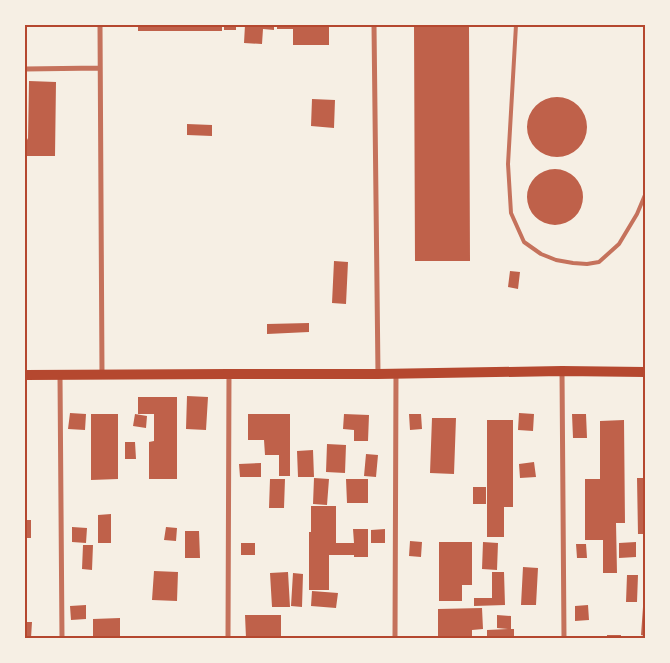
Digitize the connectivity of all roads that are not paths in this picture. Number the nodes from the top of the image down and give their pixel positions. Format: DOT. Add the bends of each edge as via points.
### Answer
graph roads {
  1 [pos="100,25"];
  2 [pos="374,25"];
  3 [pos="516,25"];
  4 [pos="100,68"];
  5 [pos="25,69"];
  6 [pos="645,195"];
  7 [pos="562,371"];
  8 [pos="645,372"];
  9 [pos="229,374"];
  10 [pos="378,374"];
  11 [pos="396,374"];
  12 [pos="102,375"];
  13 [pos="25,376"];
  14 [pos="60,376"];
  15 [pos="62,638"];
  16 [pos="228,638"];
  17 [pos="395,638"];
  18 [pos="564,638"];
  1 -- 4 [label="street"];
  2 -- 10 [label="street"];
  3 -- 6 [label="lane" via="508,164 511,213 524,242 556,260 587,264 599,262 619,244 638,214"];
  4 -- 5 [label="street"];
  4 -- 12 [label="street"];
  7 -- 8 [label="main road"];
  7 -- 11 [label="main road"];
  7 -- 18 [label="street"];
  9 -- 10 [label="main road"];
  9 -- 12 [label="main road"];
  9 -- 16 [label="street"];
  10 -- 11 [label="main road"];
  11 -- 17 [label="street"];
  12 -- 14 [label="main road"];
  13 -- 14 [label="main road"];
  14 -- 15 [label="street"];
}
